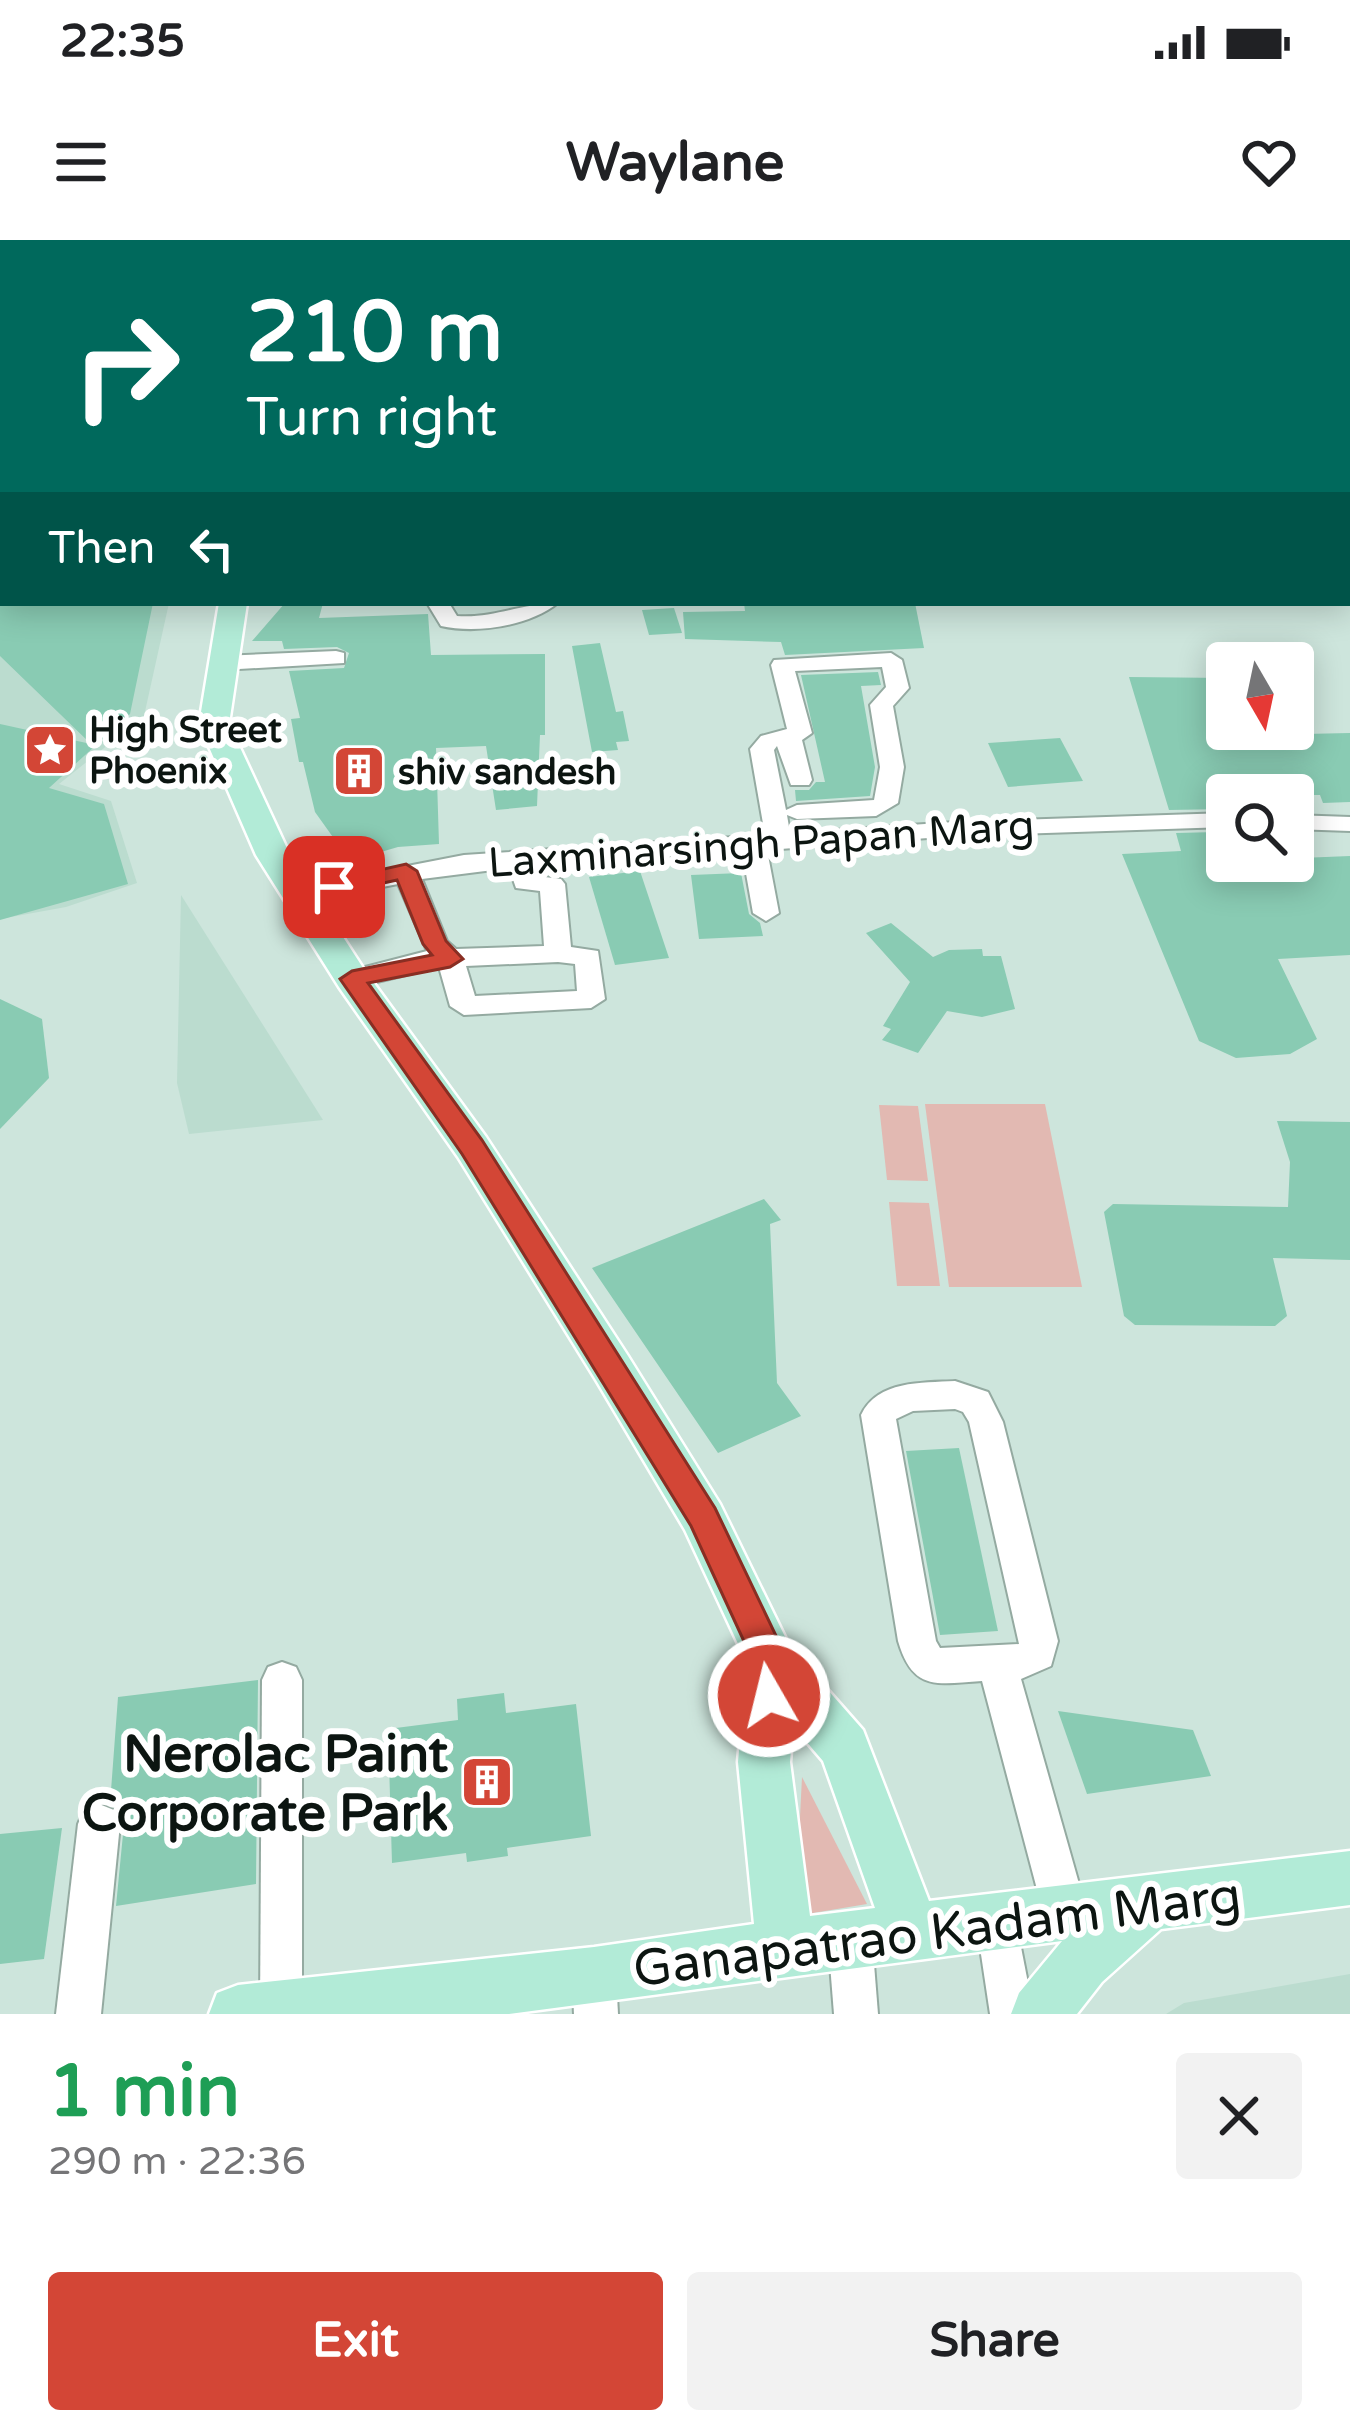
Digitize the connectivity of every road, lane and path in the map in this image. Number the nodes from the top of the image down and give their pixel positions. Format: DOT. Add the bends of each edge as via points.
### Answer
graph roads {
  1 [pos="232,606"];
  2 [pos="440,606"];
  3 [pos="538,606"];
  4 [pos="336,658"];
  5 [pos="222,663"];
  6 [pos="790,738"];
  7 [pos="800,780"];
  8 [pos="1206,820"];
  9 [pos="1314,823"];
  10 [pos="802,824"];
  11 [pos="1350,824"];
  12 [pos="766,841"];
  13 [pos="520,859"];
  14 [pos="406,871"];
  15 [pos="299,895"];
  16 [pos="766,914"];
  17 [pos="558,954"];
  18 [pos="450,959"];
  19 [pos="352,979"];
  20 [pos="772,1663"];
  21 [pos="997,1663"];
  22 [pos="282,1680"];
  23 [pos="100,1824"];
  24 [pos="1350,1878"];
  25 [pos="1149,1902"];
  26 [pos="1065,1912"];
  27 [pos="998,1921"];
  28 [pos="912,1931"];
  29 [pos="850,1939"];
  30 [pos="784,1948"];
  31 [pos="595,1995"];
  32 [pos="259,2012"];
  33 [pos="79,2014"];
  34 [pos="856,2014"];
  35 [pos="1012,2014"];
  36 [pos="1040,2014"];
  1 -- 5 [label="main road"];
  2 -- 3 [label="street" via="459,624"];
  4 -- 5 [label="street"];
  5 -- 15 [label="main road" via="214,724"];
  6 -- 7 [label="street"];
  6 -- 10 [label="street" via="800,733 784,664 892,662 898,688 881,705 892,766 886,803"];
  6 -- 12 [label="street" via="762,748"];
  8 -- 10 [label="street, Laxminarsingh Papan Marg"];
  9 -- 11 [label="street"];
  10 -- 12 [label="street, Laxminarsingh Papan Marg"];
  12 -- 13 [label="street, Laxminarsingh Papan Marg" via="698,858"];
  12 -- 16 [label="street"];
  13 -- 14 [label="street, Laxminarsingh Papan Marg"];
  13 -- 17 [label="street" via="525,883 552,884"];
  14 -- 15 [label="street, Laxminarsingh Papan Marg"];
  14 -- 18 [label="street" via="435,944"];
  15 -- 19 [label="main road"];
  17 -- 18 [label="street"];
  17 -- 18 [label="street" via="588,957 591,999 469,1009"];
  18 -- 19 [label="street"];
  19 -- 20 [label="main road" via="472,1147 612,1368 704,1518"];
  20 -- 28 [label="main road" via="844,1747"];
  20 -- 30 [label="main road" via="764,1762"];
  21 -- 21 [label="street" via="1025,1661 1039,1641 986,1422 976,1402 956,1395 899,1399 878,1415 922,1657 934,1666"];
  21 -- 26 [label="street"];
  22 -- 32 [label="street"];
  23 -- 33 [label="street"];
  24 -- 25 [label="main road, Ganapatrao Kadam Marg"];
  25 -- 26 [label="main road, Ganapatrao Kadam Marg"];
  25 -- 36 [label="main road" via="1082,1961"];
  26 -- 27 [label="main road, Ganapatrao Kadam Marg"];
  27 -- 28 [label="main road, Ganapatrao Kadam Marg"];
  27 -- 35 [label="street"];
  28 -- 29 [label="main road, Ganapatrao Kadam Marg"];
  29 -- 30 [label="main road, Ganapatrao Kadam Marg"];
  29 -- 34 [label="street"];
  30 -- 31 [label="main road, Ganapatrao Kadam Marg"];
  31 -- 32 [label="main road, Ganapatrao Kadam Marg"];
}
